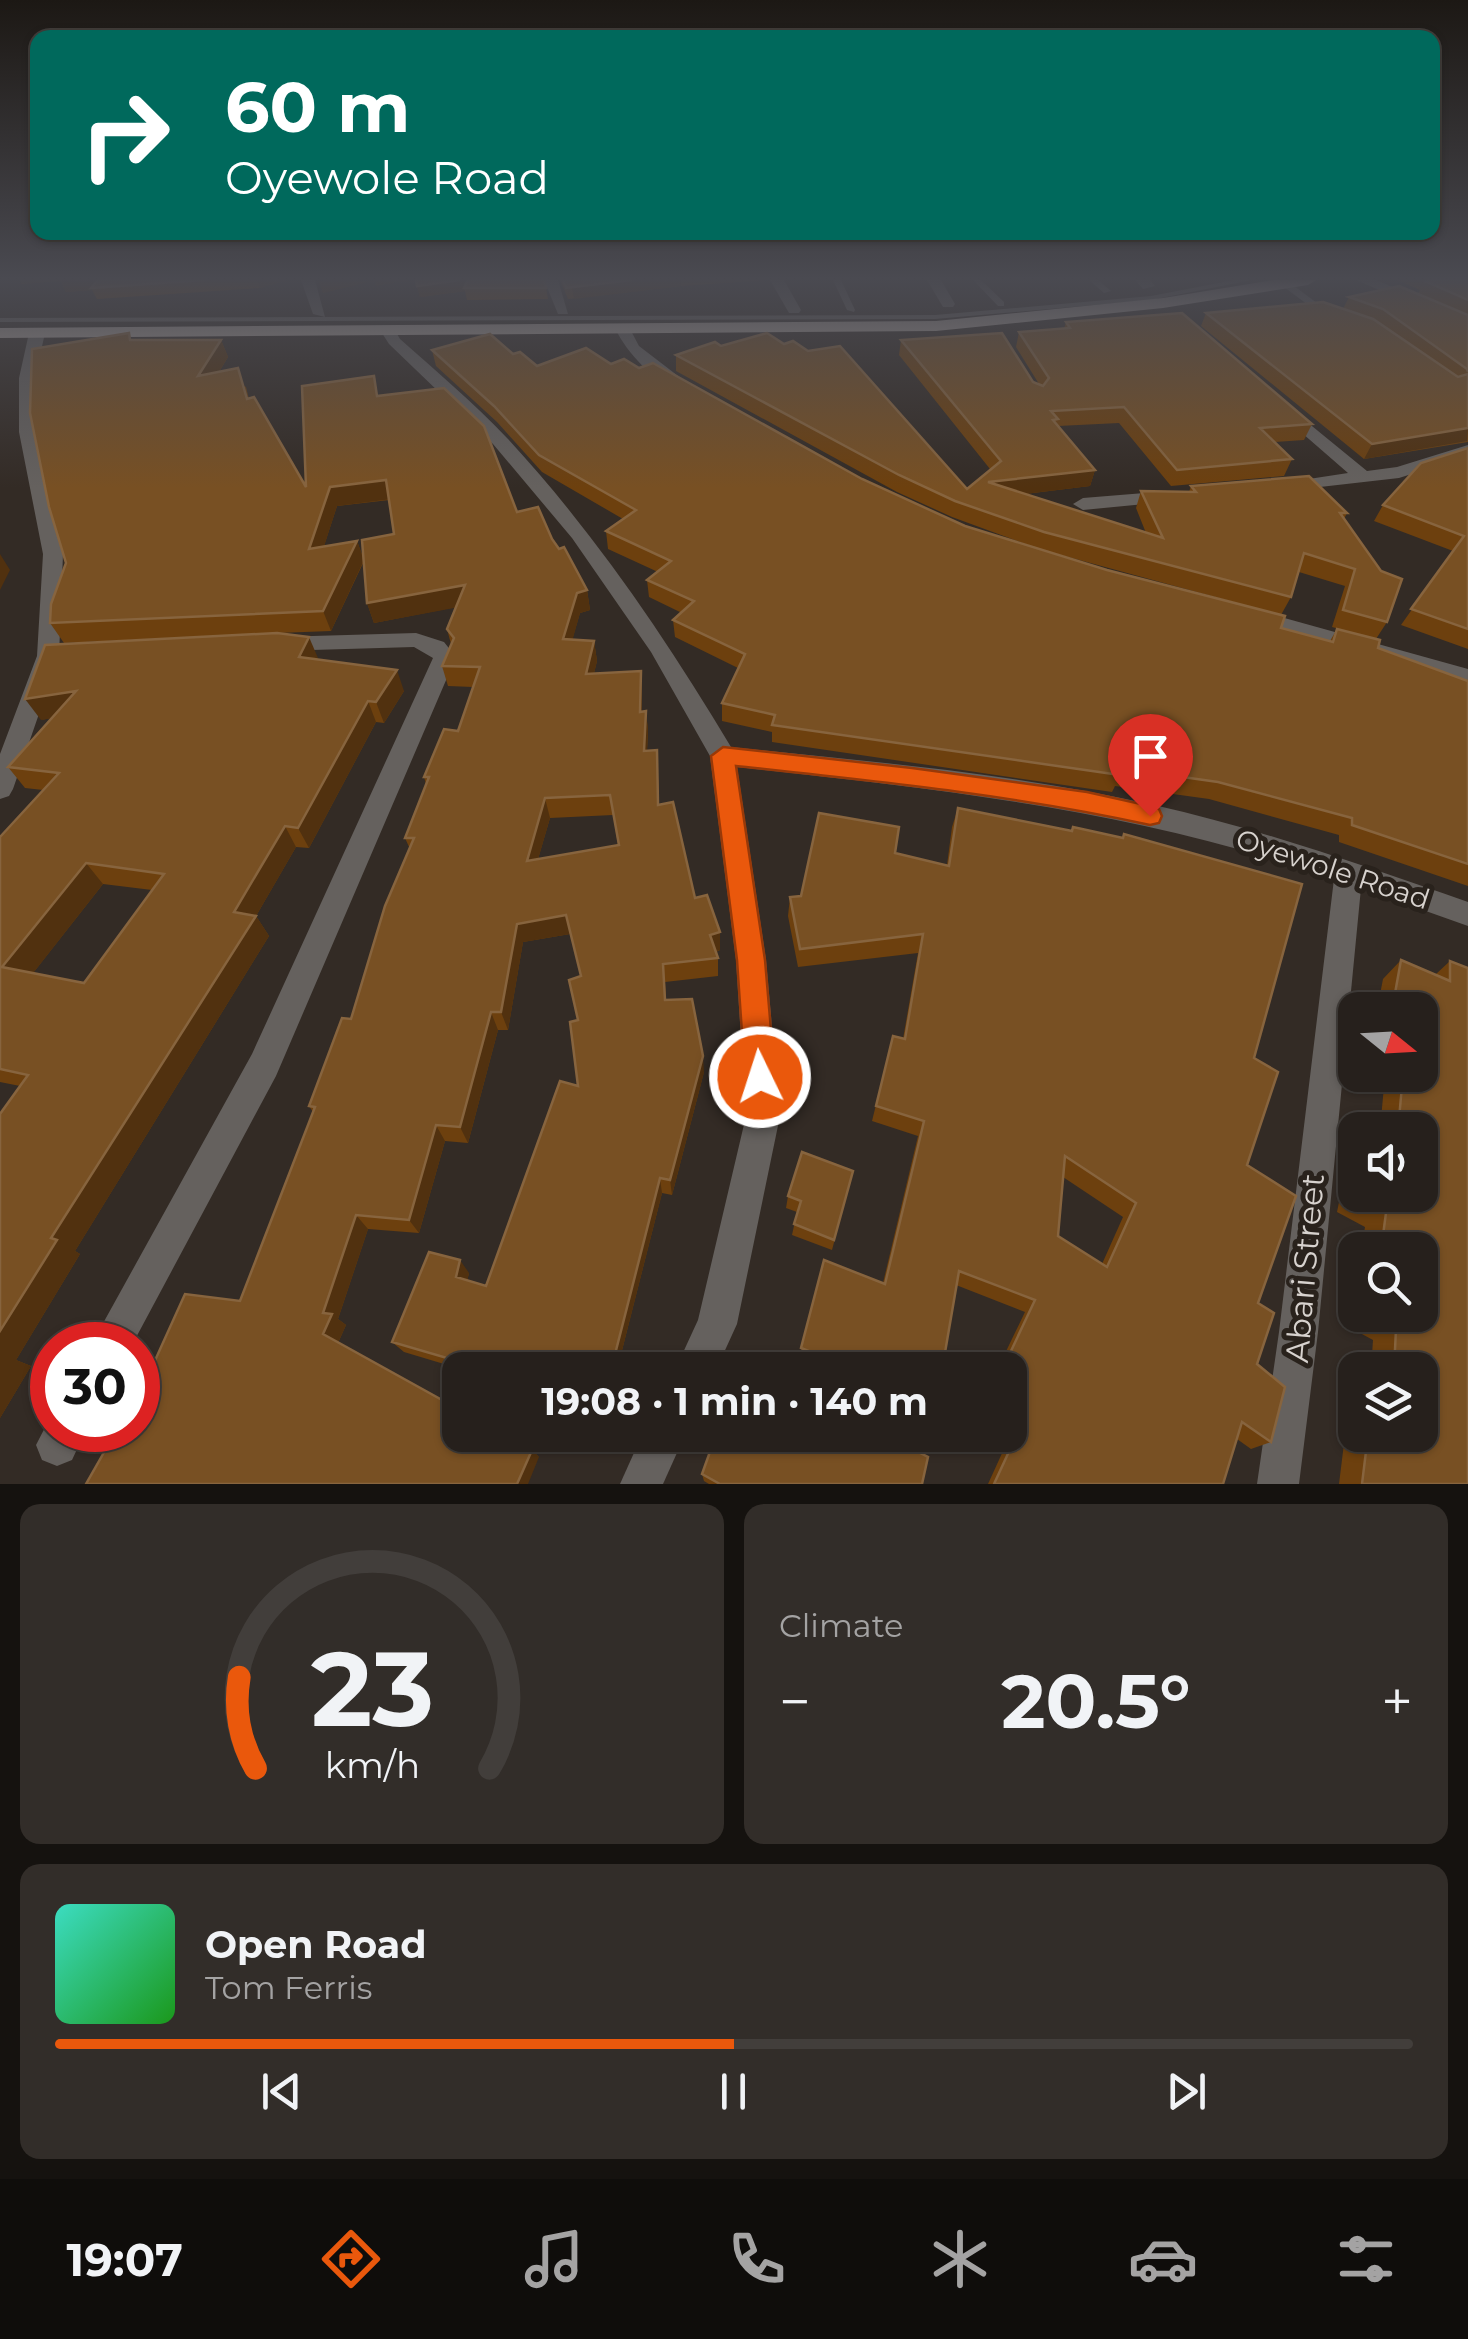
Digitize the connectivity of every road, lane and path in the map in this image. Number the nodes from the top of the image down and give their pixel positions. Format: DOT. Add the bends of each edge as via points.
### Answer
graph roads {
  1 [pos="34,349"];
  2 [pos="403,349"];
  3 [pos="634,349"];
  4 [pos="1264,391"];
  5 [pos="701,397"];
  6 [pos="1468,450"];
  7 [pos="1364,478"];
  8 [pos="1264,490"];
  9 [pos="1189,495"];
  10 [pos="1083,504"];
  11 [pos="1224,609"];
  12 [pos="252,645"];
  13 [pos="80,654"];
  14 [pos="48,656"];
  15 [pos="1468,677"];
  16 [pos="723,756"];
  17 [pos="0,789"];
  18 [pos="1349,873"];
  19 [pos="1468,914"];
  20 [pos="124,1322"];
  21 [pos="704,1352"];
  22 [pos="656,1452"];
  23 [pos="641,1484"];
  24 [pos="1278,1484"];
  1 -- 14 [label="street" via="28,432 53,554"];
  2 -- 16 [label="street" via="499,440 579,534 661,649"];
  3 -- 5 [label="street"];
  4 -- 7 [label="street"];
  6 -- 7 [label="street"];
  7 -- 8 [label="street"];
  9 -- 10 [label="street"];
  11 -- 15 [label="street"];
  12 -- 20 [label="street" via="416,640 445,657 264,1065"];
  13 -- 14 [label="street"];
  14 -- 17 [label="street"];
  16 -- 18 [label="street, Oyewole Road" via="1087,802 1214,830"];
  16 -- 21 [label="street" via="751,960 763,1116 717,1324"];
  18 -- 19 [label="street, Oyewole Road"];
  18 -- 24 [label="street, Abari Street"];
  22 -- 23 [label="street"];
}
